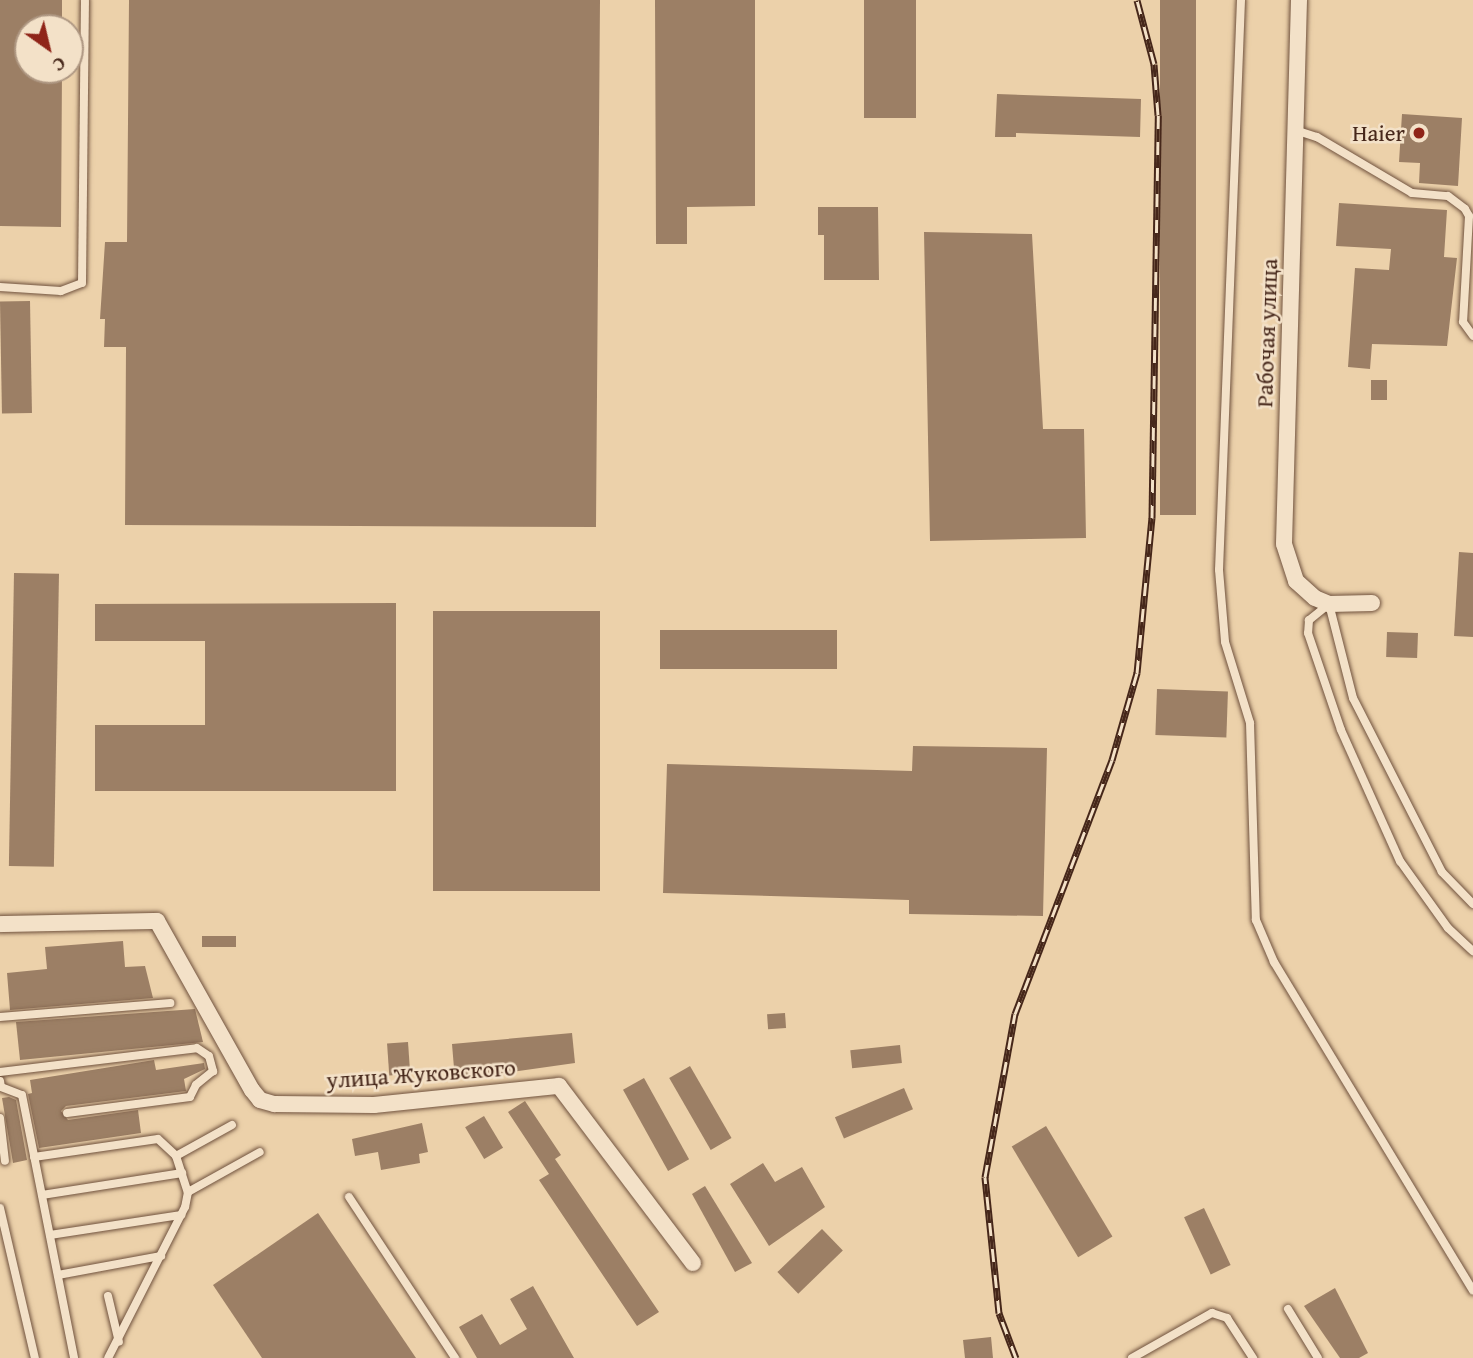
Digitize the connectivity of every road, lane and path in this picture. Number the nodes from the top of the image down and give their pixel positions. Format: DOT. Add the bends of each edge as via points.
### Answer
graph roads {
  1 [pos="85,0"];
  2 [pos="1241,0"];
  3 [pos="1299,0"];
  4 [pos="1295,130"];
  5 [pos="0,287"];
  6 [pos="1473,336"];
  7 [pos="1371,603"];
  8 [pos="1329,604"];
  9 [pos="1473,904"];
  10 [pos="0,924"];
  11 [pos="1473,951"];
  12 [pos="170,1003"];
  13 [pos="0,1017"];
  14 [pos="0,1072"];
  15 [pos="0,1081"];
  16 [pos="0,1088"];
  17 [pos="67,1113"];
  18 [pos="0,1118"];
  19 [pos="232,1125"];
  20 [pos="260,1152"];
  21 [pos="176,1156"];
  22 [pos="34,1157"];
  23 [pos="5,1161"];
  24 [pos="181,1173"];
  25 [pos="188,1192"];
  26 [pos="42,1195"];
  27 [pos="349,1197"];
  28 [pos="0,1208"];
  29 [pos="181,1215"];
  30 [pos="50,1235"];
  31 [pos="161,1256"];
  32 [pos="693,1263"];
  33 [pos="58,1275"];
  34 [pos="1473,1290"];
  35 [pos="108,1296"];
  36 [pos="1288,1309"];
  37 [pos="119,1342"];
  38 [pos="35,1358"];
  39 [pos="74,1358"];
  40 [pos="108,1358"];
  41 [pos="455,1358"];
  42 [pos="1132,1358"];
  43 [pos="1253,1358"];
  44 [pos="1318,1358"];
  1 -- 5 [label="lane" via="82,283 76,289 61,290"];
  2 -- 34 [label="lane" via="1219,570 1225,642 1250,723 1255,920 1275,962"];
  3 -- 4 [label="street, Рабочая улица"];
  4 -- 6 [label="lane" via="1317,137 1412,193 1448,196 1460,203 1469,216 1463,322"];
  4 -- 8 [label="street, Рабочая улица" via="1284,544 1296,581"];
  7 -- 8 [label="street"];
  8 -- 9 [label="lane" via="1336,617 1342,671 1353,698 1442,872"];
  8 -- 11 [label="lane" via="1309,620 1308,633 1341,730 1401,861 1448,928"];
  10 -- 32 [label="street, улица Жуковского" via="157,921 260,1100 374,1105 559,1086"];
  12 -- 13 [label="lane"];
  14 -- 17 [label="lane" via="197,1048 209,1056 213,1071 190,1097"];
  15 -- 16 [label="lane"];
  16 -- 22 [label="lane" via="22,1095"];
  18 -- 23 [label="lane"];
  19 -- 21 [label="lane"];
  20 -- 25 [label="lane"];
  21 -- 22 [label="lane" via="158,1139"];
  21 -- 24 [label="lane"];
  22 -- 26 [label="lane"];
  24 -- 25 [label="lane"];
  24 -- 26 [label="lane"];
  25 -- 29 [label="lane"];
  26 -- 30 [label="lane"];
  27 -- 41 [label="lane"];
  28 -- 38 [label="lane"];
  29 -- 30 [label="lane"];
  29 -- 31 [label="lane"];
  30 -- 33 [label="lane"];
  31 -- 33 [label="lane"];
  31 -- 37 [label="lane"];
  33 -- 39 [label="lane"];
  35 -- 37 [label="lane"];
  36 -- 44 [label="lane"];
  37 -- 40 [label="lane"];
  42 -- 43 [label="lane" via="1212,1312 1227,1318"];
}
